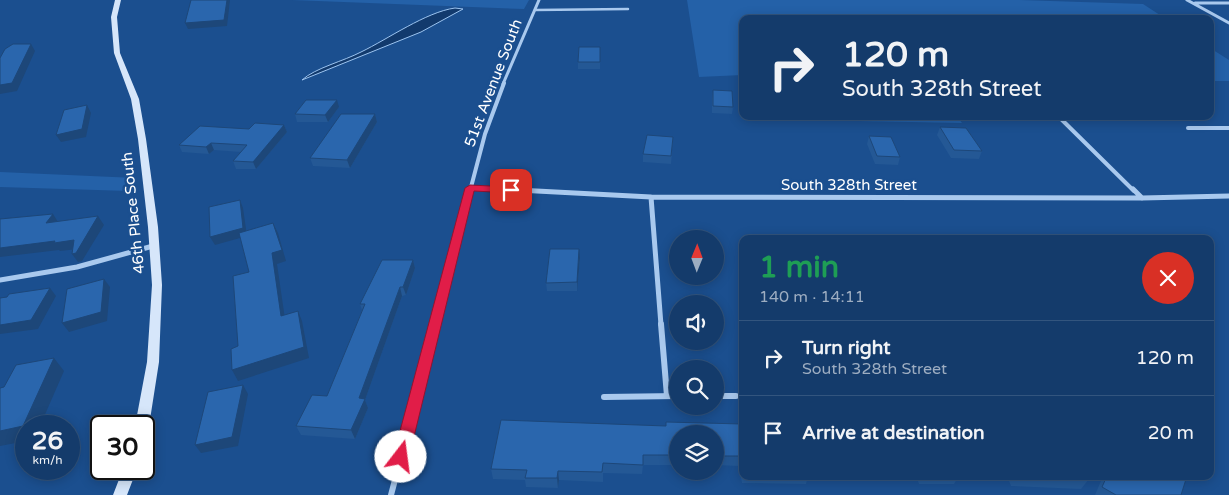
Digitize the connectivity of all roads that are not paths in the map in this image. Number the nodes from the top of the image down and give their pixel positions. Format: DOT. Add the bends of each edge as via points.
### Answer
graph roads {
  1 [pos="118,0"];
  2 [pos="539,0"];
  3 [pos="1187,0"];
  4 [pos="1193,3"];
  5 [pos="1229,3"];
  6 [pos="628,9"];
  7 [pos="535,10"];
  8 [pos="1229,23"];
  9 [pos="1062,120"];
  10 [pos="1188,128"];
  11 [pos="1229,128"];
  12 [pos="470,188"];
  13 [pos="1229,196"];
  14 [pos="651,197"];
  15 [pos="1142,198"];
  16 [pos="154,246"];
  17 [pos="0,280"];
  18 [pos="667,396"];
  19 [pos="724,396"];
  20 [pos="736,396"];
  21 [pos="604,397"];
  22 [pos="144,415"];
  23 [pos="126,480"];
  24 [pos="120,495"];
  25 [pos="392,495"];
  1 -- 16 [label="street, 46th Place South" via="114,17 117,53 135,99"];
  2 -- 7 [label="street, 51st Avenue South"];
  3 -- 4 [label="street"];
  4 -- 5 [label="street"];
  4 -- 8 [label="street"];
  6 -- 7 [label="lane"];
  7 -- 12 [label="street, 51st Avenue South" via="499,94"];
  9 -- 15 [label="street"];
  10 -- 11 [label="street"];
  12 -- 14 [label="street, South 328th Street"];
  12 -- 25 [label="street, 51st Avenue South"];
  13 -- 15 [label="street, South 328th Street"];
  14 -- 15 [label="street, South 328th Street"];
  14 -- 18 [label="street"];
  16 -- 17 [label="street" via="77,266"];
  16 -- 22 [label="street, 46th Place South" via="157,285 153,362"];
  18 -- 21 [label="street"];
  19 -- 20 [label="street"];
  23 -- 24 [label="street"];
}
